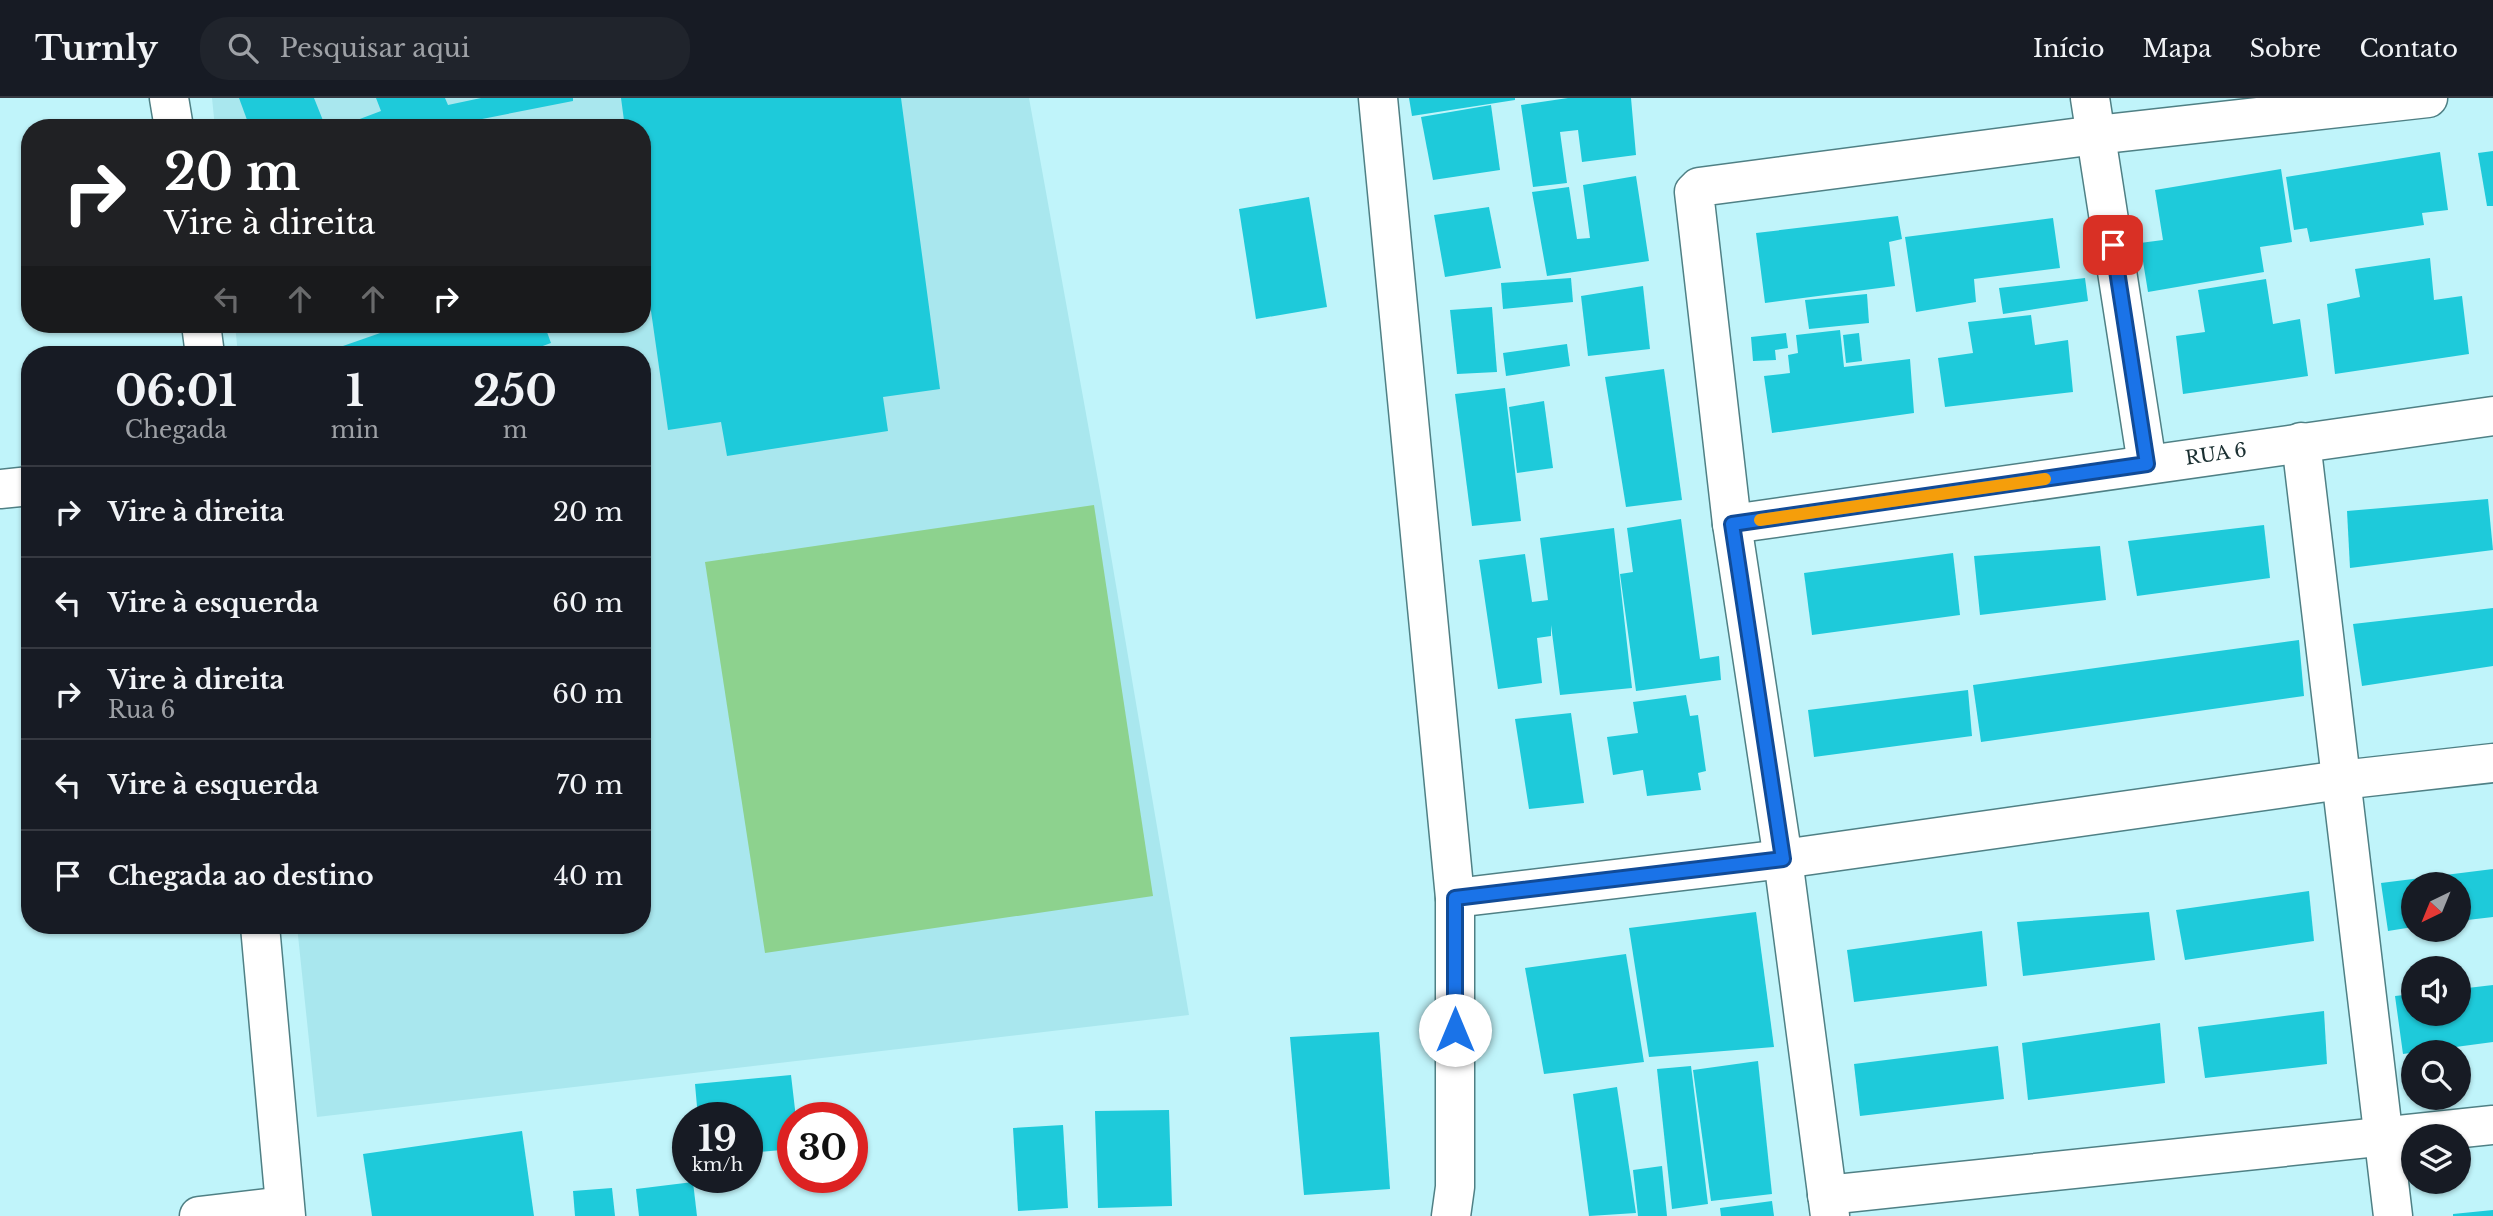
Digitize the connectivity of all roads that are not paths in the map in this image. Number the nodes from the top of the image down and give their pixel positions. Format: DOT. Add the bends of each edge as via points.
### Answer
graph roads {
  1 [pos="169,98"];
  2 [pos="1378,98"];
  3 [pos="2090,98"];
  4 [pos="2428,98"];
  5 [pos="172,119"];
  6 [pos="2096,135"];
  7 [pos="2493,416"];
  8 [pos="2301,442"];
  9 [pos="2147,464"];
  10 [pos="21,487"];
  11 [pos="0,489"];
  12 [pos="1732,524"];
  13 [pos="2493,763"];
  14 [pos="2341,780"];
  15 [pos="1783,859"];
  16 [pos="1455,898"];
  17 [pos="261,934"];
  18 [pos="2493,1125"];
  19 [pos="2383,1137"];
  20 [pos="1828,1205"];
  21 [pos="285,1211"];
  22 [pos="199,1216"];
  23 [pos="1451,1216"];
  24 [pos="2393,1216"];
  1 -- 5 [label="street"];
  2 -- 16 [label="street"];
  3 -- 6 [label="street"];
  4 -- 6 [label="street"];
  6 -- 9 [label="street"];
  6 -- 12 [label="street" via="1696,189 1693,196"];
  7 -- 8 [label="street, RUA 6"];
  8 -- 9 [label="street, RUA 6"];
  8 -- 14 [label="street"];
  9 -- 12 [label="street, RUA 6"];
  10 -- 11 [label="street"];
  12 -- 15 [label="street"];
  13 -- 14 [label="street"];
  14 -- 15 [label="street"];
  14 -- 19 [label="street"];
  15 -- 16 [label="street"];
  15 -- 20 [label="street"];
  16 -- 23 [label="street" via="1455,1187"];
  17 -- 21 [label="street"];
  18 -- 19 [label="street"];
  19 -- 20 [label="street"];
  19 -- 24 [label="street"];
  21 -- 22 [label="street"];
}
